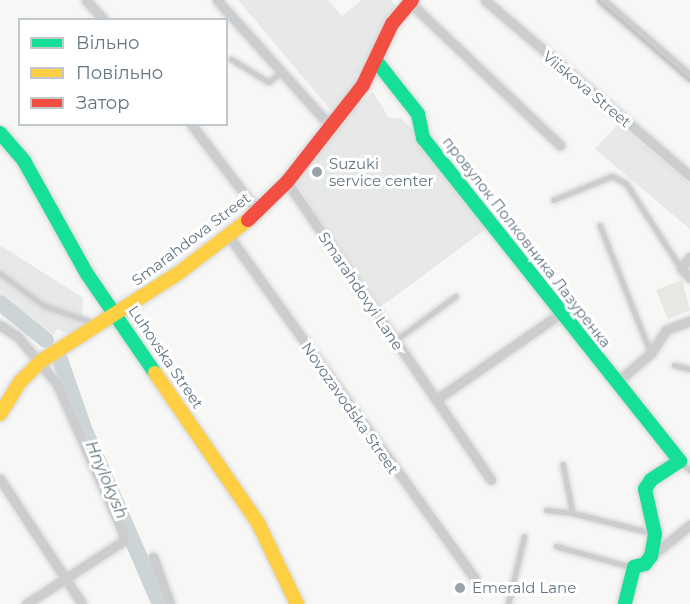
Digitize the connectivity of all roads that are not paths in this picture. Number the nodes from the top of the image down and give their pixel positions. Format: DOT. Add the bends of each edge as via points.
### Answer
graph roads {
  1 [pos="86,0"];
  2 [pos="217,0"];
  3 [pos="485,0"];
  4 [pos="601,0"];
  5 [pos="409,1"];
  6 [pos="102,18"];
  7 [pos="231,59"];
  8 [pos="377,62"];
  9 [pos="283,70"];
  10 [pos="690,77"];
  11 [pos="334,121"];
  12 [pos="193,126"];
  13 [pos="0,133"];
  14 [pos="560,145"];
  15 [pos="690,176"];
  16 [pos="287,182"];
  17 [pos="553,200"];
  18 [pos="258,212"];
  19 [pos="600,225"];
  20 [pos="228,235"];
  21 [pos="690,257"];
  22 [pos="681,268"];
  23 [pos="0,273"];
  24 [pos="690,278"];
  25 [pos="456,296"];
  26 [pos="116,313"];
  27 [pos="561,313"];
  28 [pos="690,321"];
  29 [pos="96,324"];
  30 [pos="0,325"];
  31 [pos="394,341"];
  32 [pos="651,352"];
  33 [pos="41,361"];
  34 [pos="674,364"];
  35 [pos="690,369"];
  36 [pos="616,382"];
  37 [pos="437,399"];
  38 [pos="0,414"];
  39 [pos="563,464"];
  40 [pos="685,466"];
  41 [pos="0,479"];
  42 [pos="491,480"];
  43 [pos="546,510"];
  44 [pos="573,513"];
  45 [pos="690,525"];
  46 [pos="655,534"];
  47 [pos="524,537"];
  48 [pos="556,546"];
  49 [pos="651,556"];
  50 [pos="153,557"];
  51 [pos="634,567"];
  52 [pos="66,579"];
  53 [pos="475,579"];
  54 [pos="26,604"];
  55 [pos="82,604"];
  56 [pos="170,604"];
  57 [pos="297,604"];
  58 [pos="508,604"];
  59 [pos="625,604"];
  1 -- 6 [label="street"];
  2 -- 9 [label="street"];
  3 -- 15 [label="street, Viiskova Street"];
  4 -- 10 [label="street"];
  5 -- 8 [label="street, Smarahdova Street" via="392,24"];
  5 -- 14 [label="street"];
  7 -- 9 [label="lane" via="269,82"];
  8 -- 11 [label="street, Smarahdova Street"];
  8 -- 27 [label="street, провулок Полковника Лазуренка" via="406,94 418,114 423,138"];
  9 -- 11 [label="street" via="323,118"];
  11 -- 16 [label="street, Smarahdova Street"];
  12 -- 18 [label="street"];
  13 -- 26 [label="street, Luhovska Street" via="24,161 87,274"];
  16 -- 18 [label="street, Smarahdova Street"];
  16 -- 31 [label="street, Smarahdovyi Lane"];
  17 -- 22 [label="lane" via="612,176 626,183"];
  18 -- 20 [label="street, Smarahdova Street"];
  19 -- 32 [label="lane"];
  20 -- 26 [label="street, Smarahdova Street"];
  20 -- 53 [label="street, Novozavodska Street"];
  21 -- 22 [label="street"];
  22 -- 24 [label="street"];
  23 -- 29 [label="lane" via="45,306"];
  25 -- 31 [label="lane"];
  26 -- 29 [label="street, Smarahdova Street"];
  26 -- 57 [label="street, Luhovska Street" via="258,524"];
  27 -- 36 [label="street, провулок Полковника Лазуренка"];
  27 -- 37 [label="street"];
  28 -- 32 [label="street" via="666,330"];
  29 -- 33 [label="street, Smarahdova Street"];
  30 -- 33 [label="street"];
  31 -- 37 [label="street, Smarahdovyi Lane"];
  32 -- 36 [label="street"];
  33 -- 38 [label="street, Smarahdova Street" via="21,381"];
  33 -- 52 [label="street" via="57,384 123,533 123,541"];
  34 -- 35 [label="lane"];
  36 -- 40 [label="street, провулок Полковника Лазуренка"];
  37 -- 42 [label="street, Smarahdovyi Lane"];
  39 -- 44 [label="lane"];
  40 -- 46 [label="street" via="645,489"];
  41 -- 52 [label="street"];
  43 -- 44 [label="lane"];
  44 -- 46 [label="lane"];
  45 -- 49 [label="street"];
  46 -- 49 [label="street"];
  47 -- 58 [label="lane"];
  48 -- 51 [label="lane"];
  49 -- 51 [label="street" via="645,564"];
  50 -- 56 [label="street"];
  51 -- 59 [label="street"];
  52 -- 54 [label="street"];
  52 -- 55 [label="street"];
}
